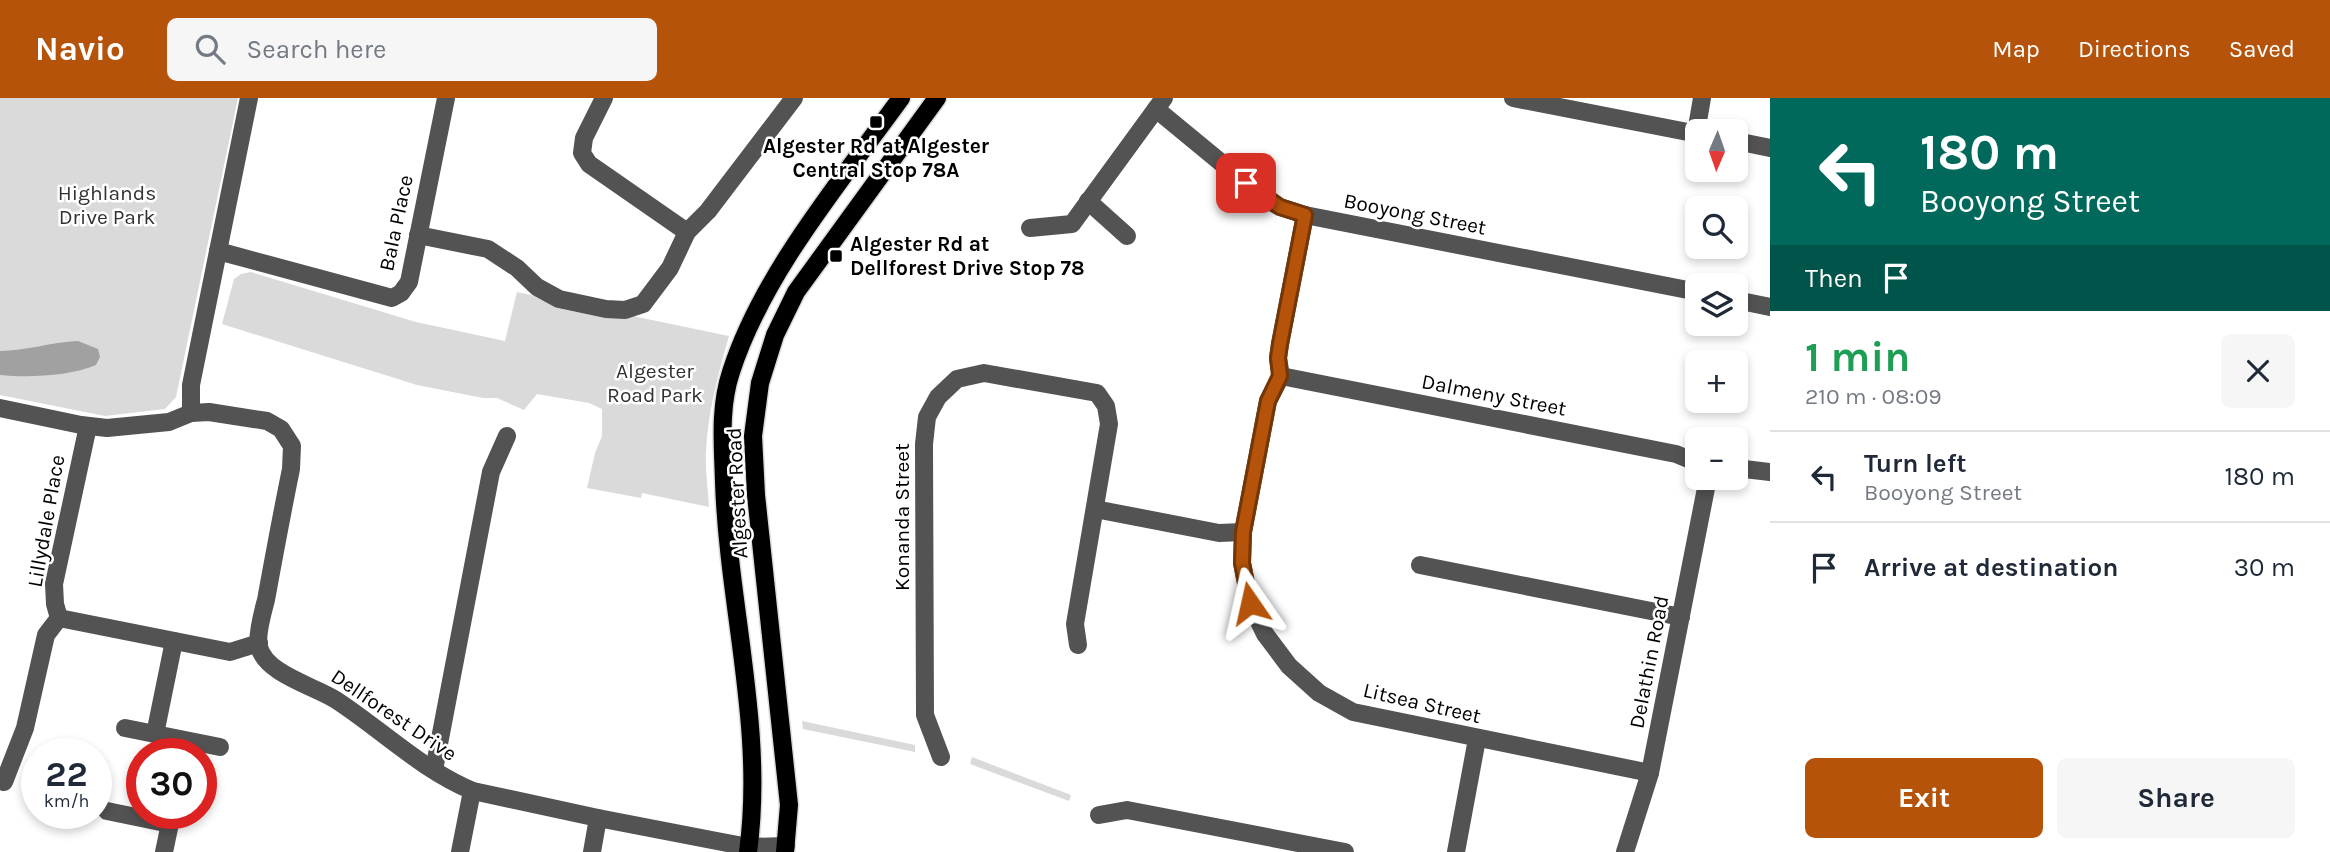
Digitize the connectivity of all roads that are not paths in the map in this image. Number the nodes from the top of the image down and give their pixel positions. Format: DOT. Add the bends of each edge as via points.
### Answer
graph roads {
  1 [pos="249,98"];
  2 [pos="446,98"];
  3 [pos="604,98"];
  4 [pos="794,98"];
  5 [pos="901,98"];
  6 [pos="937,98"];
  7 [pos="1513,98"];
  8 [pos="1702,98"];
  9 [pos="1160,104"];
  10 [pos="1699,119"];
  11 [pos="1685,132"];
  12 [pos="1748,143"];
  13 [pos="1770,148"];
  14 [pos="1088,201"];
  15 [pos="1305,215"];
  16 [pos="1030,228"];
  17 [pos="687,232"];
  18 [pos="418,235"];
  19 [pos="1127,236"];
  20 [pos="218,251"];
  21 [pos="1685,289"];
  22 [pos="1748,302"];
  23 [pos="1770,307"];
  24 [pos="1280,376"];
  25 [pos="0,408"];
  26 [pos="191,413"];
  27 [pos="88,426"];
  28 [pos="507,436"];
  29 [pos="1685,458"];
  30 [pos="1748,469"];
  31 [pos="1770,472"];
  32 [pos="1706,490"];
  33 [pos="1095,509"];
  34 [pos="1243,532"];
  35 [pos="1420,565"];
  36 [pos="1681,617"];
  37 [pos="59,618"];
  38 [pos="174,641"];
  39 [pos="259,643"];
  40 [pos="1078,645"];
  41 [pos="125,728"];
  42 [pos="156,734"];
  43 [pos="165,738"];
  44 [pos="1477,738"];
  45 [pos="942,757"];
  46 [pos="434,770"];
  47 [pos="1650,773"];
  48 [pos="4,782"];
  49 [pos="472,791"];
  50 [pos="1099,815"];
  51 [pos="598,818"];
  52 [pos="169,829"];
  53 [pos="748,849"];
  54 [pos="785,849"];
  55 [pos="164,852"];
  56 [pos="460,852"];
  57 [pos="592,852"];
  58 [pos="1345,852"];
  59 [pos="1456,852"];
  60 [pos="1625,852"];
  1 -- 20 [label="street"];
  2 -- 18 [label="street, Bala Place"];
  3 -- 17 [label="street" via="584,138 582,153 589,163"];
  4 -- 17 [label="street"];
  5 -- 53 [label="main road, Algester Road" via="774,279 731,373 722,422 725,527 752,754"];
  6 -- 54 [label="main road, Algester Road" via="796,292 775,335 760,383 753,436 756,495 789,805"];
  7 -- 11 [label="street"];
  8 -- 10 [label="street"];
  9 -- 14 [label="street"];
  9 -- 15 [label="street, Booyong Street" via="1264,198"];
  12 -- 13 [label="street"];
  14 -- 16 [label="street" via="1072,224"];
  14 -- 19 [label="street"];
  15 -- 21 [label="street, Booyong Street"];
  15 -- 24 [label="street, Litsea Street" via="1280,344"];
  17 -- 18 [label="street" via="670,268 643,304 625,310 559,299 488,249"];
  18 -- 20 [label="street, Bala Place" via="408,282 392,298"];
  20 -- 26 [label="street" via="191,385"];
  22 -- 23 [label="street"];
  24 -- 29 [label="street, Dalmeny Street"];
  24 -- 34 [label="street, Litsea Street" via="1268,401"];
  25 -- 27 [label="street"];
  26 -- 27 [label="street" via="169,422"];
  26 -- 39 [label="street" via="267,421 281,429 292,446"];
  27 -- 37 [label="street, Lillydale Place" via="54,584"];
  28 -- 46 [label="street" via="491,472"];
  30 -- 31 [label="street"];
  32 -- 36 [label="street, Delathin Road"];
  33 -- 34 [label="street" via="1219,533"];
  33 -- 40 [label="street" via="1074,624"];
  33 -- 45 [label="street, Konanda Street" via="1110,424 1097,393 984,373 957,379 938,397 927,417 923,444 925,715"];
  34 -- 44 [label="street, Litsea Street" via="1242,563 1250,603 1265,634 1289,666 1319,692 1353,712"];
  35 -- 36 [label="street"];
  36 -- 47 [label="street, Delathin Road"];
  37 -- 38 [label="street"];
  37 -- 48 [label="street, Lillydale Place" via="46,635 25,728"];
  38 -- 39 [label="street" via="230,652"];
  38 -- 42 [label="street"];
  39 -- 46 [label="street, Dellforest Drive" via="269,664 282,674 335,700"];
  41 -- 42 [label="street"];
  42 -- 43 [label="street"];
  44 -- 47 [label="street, Litsea Street"];
  44 -- 59 [label="street"];
  46 -- 49 [label="street, Dellforest Drive"];
  47 -- 60 [label="street, Delathin Road"];
  49 -- 51 [label="street, Dellforest Drive"];
  49 -- 56 [label="street"];
  50 -- 58 [label="street" via="1127,810"];
  51 -- 53 [label="street, Dellforest Drive"];
  51 -- 57 [label="street"];
  52 -- 55 [label="street"];
  53 -- 54 [label="street, Dellforest Drive"];
}
